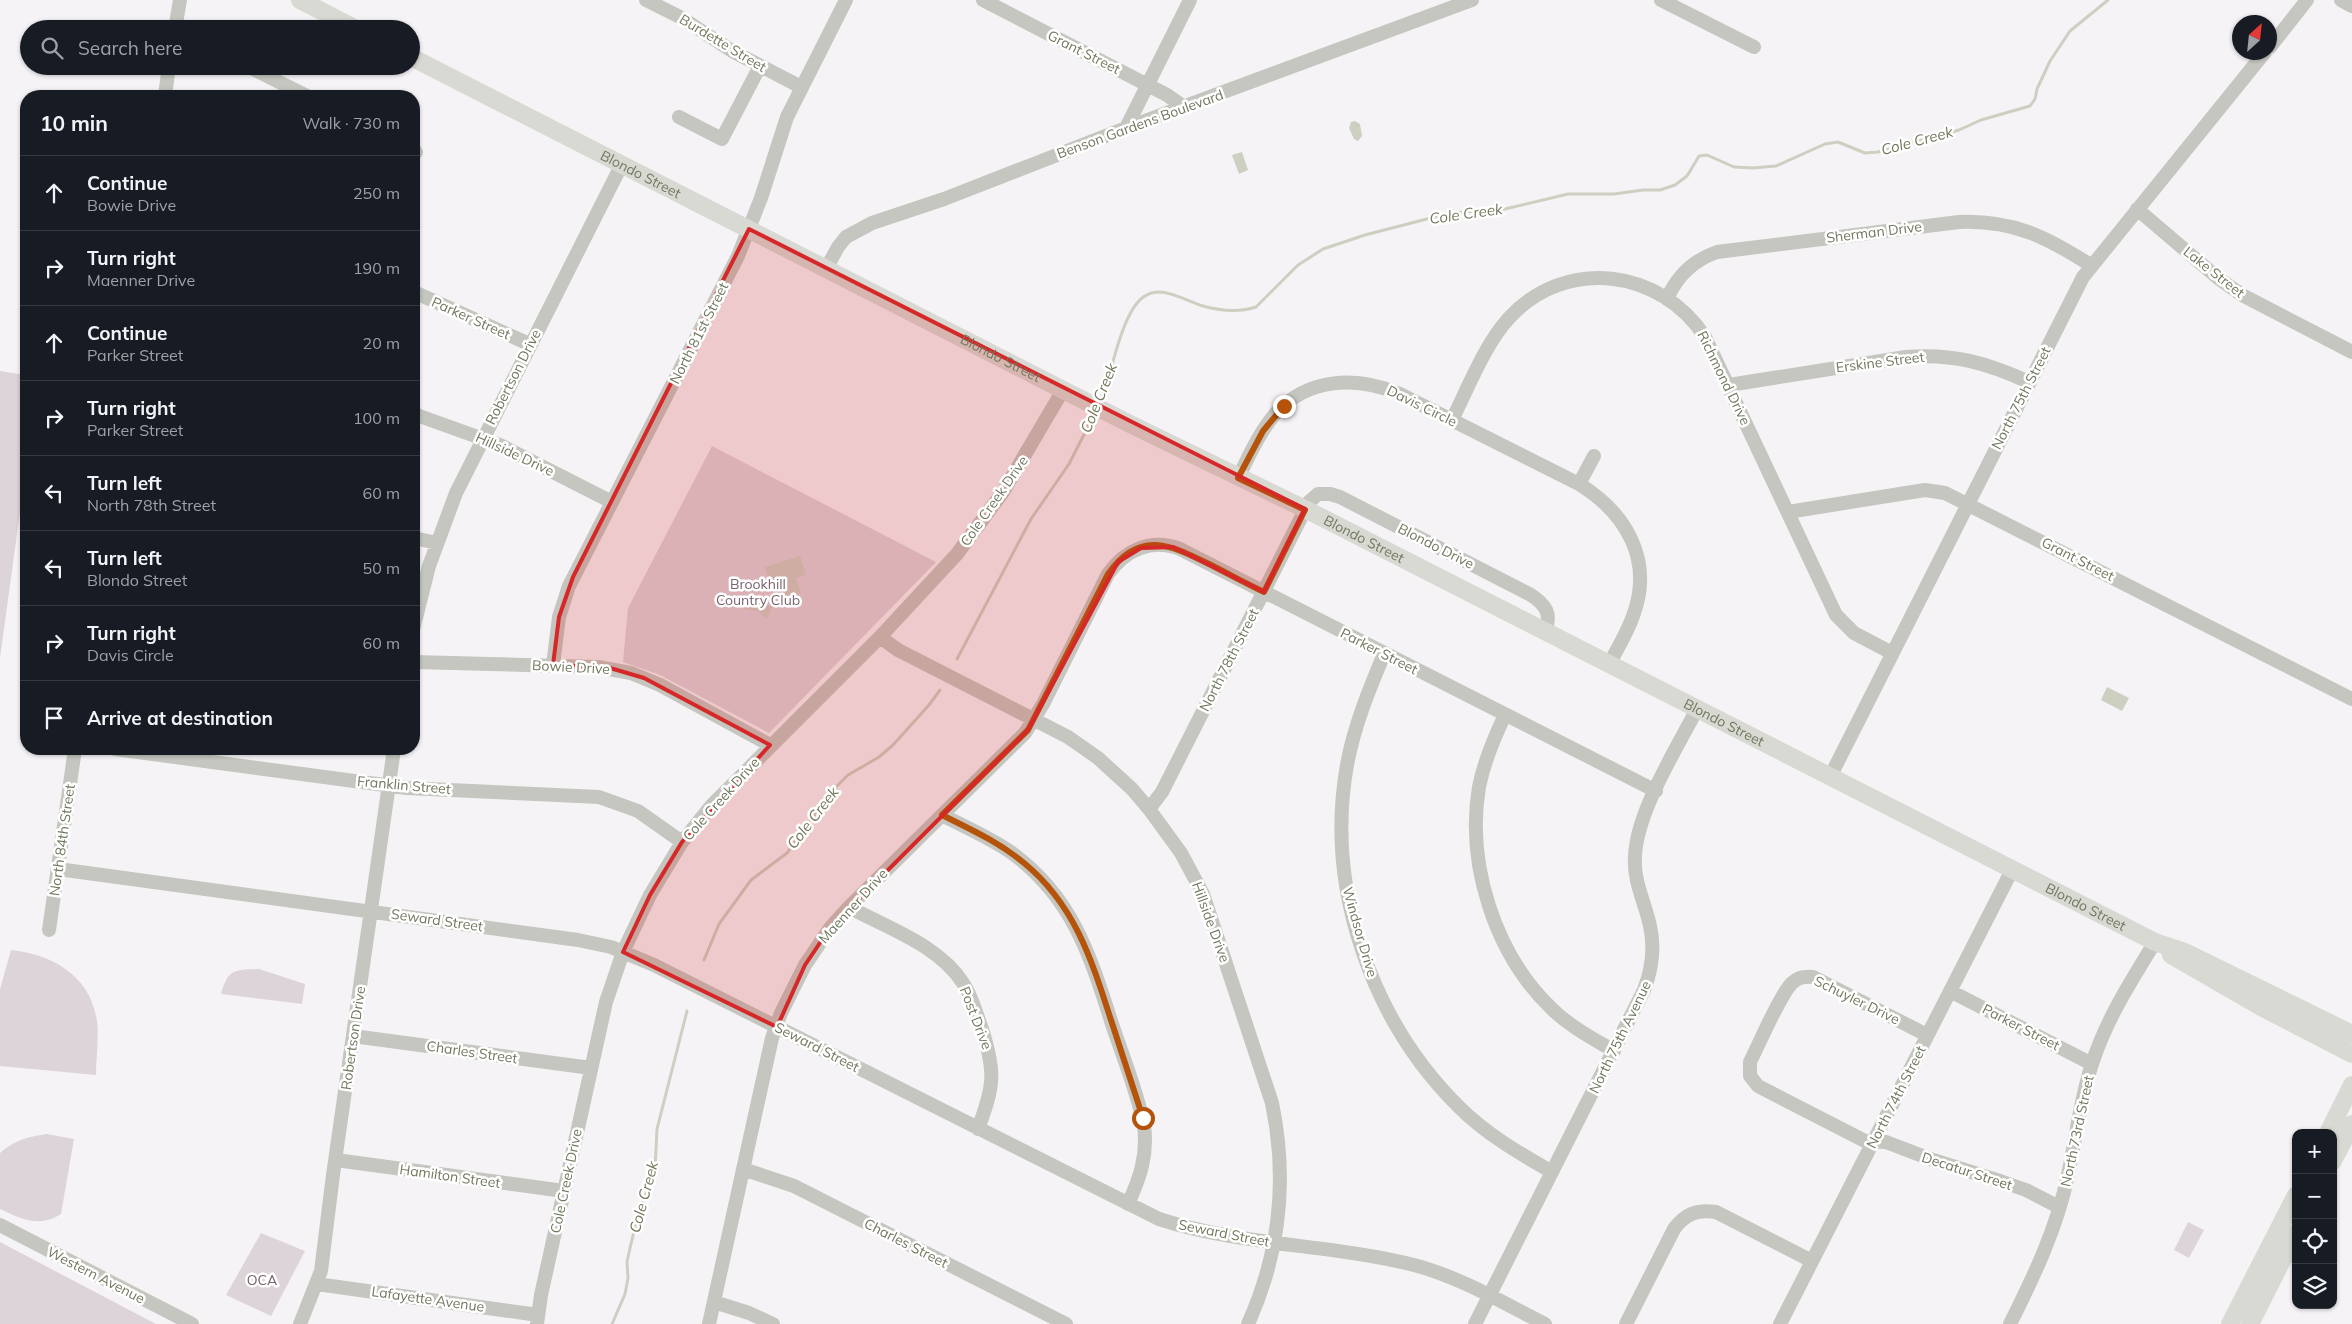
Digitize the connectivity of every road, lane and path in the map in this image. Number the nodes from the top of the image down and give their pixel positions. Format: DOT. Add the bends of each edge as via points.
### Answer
graph roads {
  1 [pos="180,0"];
  2 [pos="300,0"];
  3 [pos="646,0"];
  4 [pos="846,0"];
  5 [pos="983,0"];
  6 [pos="1190,0"];
  7 [pos="1472,0"];
  8 [pos="1662,0"];
  9 [pos="2307,0"];
  10 [pos="2341,0"];
  11 [pos="2352,6"];
  12 [pos="177,20"];
  13 [pos="339,20"];
  14 [pos="2277,38"];
  15 [pos="1754,47"];
  16 [pos="2258,60"];
  17 [pos="420,62"];
  18 [pos="760,66"];
  19 [pos="168,75"];
  20 [pos="265,75"];
  21 [pos="1148,84"];
  22 [pos="800,88"];
  23 [pos="166,90"];
  24 [pos="295,90"];
  25 [pos="1184,107"];
  26 [pos="679,117"];
  27 [pos="1126,128"];
  28 [pos="622,164"];
  29 [pos="2137,209"];
  30 [pos="749,229"];
  31 [pos="2092,266"];
  32 [pos="826,269"];
  33 [pos="420,295"];
  34 [pos="1667,298"];
  35 [pos="529,344"];
  36 [pos="2352,352"];
  37 [pos="2029,382"];
  38 [pos="1729,385"];
  39 [pos="1070,393"];
  40 [pos="420,416"];
  41 [pos="1452,420"];
  42 [pos="482,438"];
  43 [pos="1594,456"];
  44 [pos="1238,478"];
  45 [pos="1579,484"];
  46 [pos="612,502"];
  47 [pos="1968,503"];
  48 [pos="1305,510"];
  49 [pos="1788,512"];
  50 [pos="420,540"];
  51 [pos="436,544"];
  52 [pos="1106,578"];
  53 [pos="1264,592"];
  54 [pos="420,604"];
  55 [pos="1545,631"];
  56 [pos="880,637"];
  57 [pos="1892,653"];
  58 [pos="1384,654"];
  59 [pos="420,662"];
  60 [pos="1609,664"];
  61 [pos="554,665"];
  62 [pos="2352,699"];
  63 [pos="1697,709"];
  64 [pos="1505,715"];
  65 [pos="1034,718"];
  66 [pos="770,745"];
  67 [pos="74,755"];
  68 [pos="159,755"];
  69 [pos="393,755"];
  70 [pos="1830,777"];
  71 [pos="389,786"];
  72 [pos="1656,791"];
  73 [pos="1149,808"];
  74 [pos="942,815"];
  75 [pos="682,842"];
  76 [pos="58,868"];
  77 [pos="2012,870"];
  78 [pos="849,907"];
  79 [pos="372,911"];
  80 [pos="49,930"];
  81 [pos="2155,942"];
  82 [pos="624,952"];
  83 [pos="1950,991"];
  84 [pos="777,1027"];
  85 [pos="2352,1034"];
  86 [pos="1927,1035"];
  87 [pos="353,1036"];
  88 [pos="1614,1051"];
  89 [pos="2352,1054"];
  90 [pos="2092,1064"];
  91 [pos="591,1068"];
  92 [pos="2352,1085"];
  93 [pos="2352,1124"];
  94 [pos="978,1128"];
  95 [pos="2330,1129"];
  96 [pos="1873,1141"];
  97 [pos="2337,1153"];
  98 [pos="336,1160"];
  99 [pos="743,1169"];
  100 [pos="1552,1172"];
  101 [pos="564,1191"];
  102 [pos="2292,1203"];
  103 [pos="1128,1204"];
  104 [pos="2059,1207"];
  105 [pos="0,1225"];
  106 [pos="2292,1241"];
  107 [pos="1275,1243"];
  108 [pos="1812,1261"];
  109 [pos="317,1284"];
  110 [pos="1489,1296"];
  111 [pos="714,1302"];
  112 [pos="538,1320"];
  113 [pos="192,1324"];
  114 [pos="300,1324"];
  115 [pos="709,1324"];
  116 [pos="773,1324"];
  117 [pos="1066,1324"];
  118 [pos="1248,1324"];
  119 [pos="1475,1324"];
  120 [pos="1545,1324"];
  121 [pos="1626,1324"];
  122 [pos="1780,1324"];
  123 [pos="2010,1324"];
  124 [pos="2230,1324"];
  125 [pos="2250,1324"];
  1 -- 12 [label="street"];
  2 -- 13 [label="main road"];
  3 -- 18 [label="street, Burdette Street"];
  4 -- 22 [label="street, North 81st Street"];
  5 -- 21 [label="street, Grant Street"];
  6 -- 21 [label="street"];
  7 -- 25 [label="street, Benson Gardens Boulevard"];
  8 -- 15 [label="street"];
  9 -- 14 [label="street"];
  10 -- 11 [label="street"];
  16 -- 29 [label="street, North 75th Street"];
  17 -- 28 [label="main road, Blondo Street"];
  18 -- 22 [label="street, Burdette Street"];
  18 -- 26 [label="street" via="722,139"];
  19 -- 23 [label="street"];
  20 -- 24 [label="street"];
  21 -- 25 [label="street, Grant Street"];
  21 -- 27 [label="street"];
  22 -- 30 [label="street, North 81st Street"];
  25 -- 27 [label="street, Benson Gardens Boulevard"];
  27 -- 32 [label="street, Benson Gardens Boulevard" via="858,229 842,242"];
  28 -- 30 [label="main road, Blondo Street"];
  28 -- 35 [label="street, Robertson Drive"];
  29 -- 31 [label="street, North 75th Street"];
  29 -- 36 [label="street, Lake Street" via="2242,295"];
  30 -- 32 [label="main road, Blondo Street"];
  30 -- 46 [label="street, North 81st Street"];
  31 -- 34 [label="street, Sherman Drive" via="2055,242 2025,230 1991,222 1959,222 1717,252 1690,266"];
  31 -- 37 [label="street, North 75th Street" via="2076,289"];
  32 -- 39 [label="main road, Blondo Street"];
  33 -- 35 [label="street, Parker Street"];
  34 -- 38 [label="street, Richmond Drive" via="1698,327"];
  34 -- 41 [label="street, Richmond Drive" via="1637,284 1604,278 1570,282 1538,294 1518,308 1500,329"];
  35 -- 42 [label="street, Robertson Drive"];
  37 -- 38 [label="street, Erskine Street" via="1978,362 1926,355"];
  37 -- 47 [label="street, North 75th Street"];
  38 -- 49 [label="street, Richmond Drive"];
  39 -- 44 [label="main road, Blondo Street"];
  39 -- 56 [label="street, Cole Creek Drive" via="984,518 944,568"];
  40 -- 42 [label="street, Hillside Drive"];
  41 -- 44 [label="street, Davis Circle" via="1380,386 1357,382 1333,384 1301,395 1276,414 1260,435"];
  41 -- 45 [label="street, Davis Circle"];
  42 -- 46 [label="street, Hillside Drive"];
  42 -- 51 [label="street, Robertson Drive"];
  43 -- 45 [label="street"];
  44 -- 48 [label="main road, Blondo Street"];
  45 -- 60 [label="street, Davis Circle" via="1619,516 1632,539 1638,561 1640,583 1637,604 1630,625"];
  46 -- 61 [label="street, North 81st Street" via="566,595 557,627"];
  47 -- 49 [label="street, Grant Street" via="1945,493 1925,490"];
  47 -- 57 [label="street, North 75th Street"];
  47 -- 62 [label="street, Grant Street"];
  48 -- 53 [label="street, North 78th Street"];
  48 -- 55 [label="main road, Blondo Street"];
  48 -- 55 [label="street, Blondo Drive" via="1313,497 1323,494 1348,502 1531,595 1543,604 1549,614"];
  49 -- 57 [label="street, Richmond Drive" via="1836,615 1854,633"];
  50 -- 51 [label="street"];
  51 -- 54 [label="street, Robertson Drive"];
  52 -- 53 [label="street, Parker Street" via="1131,552 1161,545 1180,549"];
  52 -- 65 [label="street, Maenner Drive"];
  53 -- 58 [label="street, Parker Street"];
  53 -- 73 [label="street, North 78th Street" via="1162,792"];
  55 -- 60 [label="main road, Blondo Street"];
  56 -- 65 [label="street, Hillside Drive" via="898,650"];
  56 -- 66 [label="street, Cole Creek Drive"];
  57 -- 70 [label="street, North 75th Street"];
  58 -- 64 [label="street, Parker Street"];
  58 -- 100 [label="street, Windsor Drive" via="1354,730 1342,804 1345,877 1364,955 1394,1023 1435,1082 1488,1132"];
  59 -- 61 [label="street, Bowie Drive"];
  60 -- 63 [label="main road, Blondo Street"];
  61 -- 66 [label="street, Bowie Drive" via="610,668 644,678"];
  63 -- 70 [label="main road, Blondo Street"];
  63 -- 72 [label="street, North 75th Avenue"];
  64 -- 72 [label="street, Parker Street"];
  64 -- 88 [label="street" via="1485,763 1476,811 1478,856 1490,906 1510,954 1537,993 1569,1024"];
  65 -- 73 [label="street, Hillside Drive" via="1098,758"];
  65 -- 74 [label="street, Maenner Drive" via="1025,733"];
  66 -- 75 [label="street, Cole Creek Drive" via="712,805"];
  67 -- 76 [label="street, North 84th Street"];
  68 -- 71 [label="street, Franklin Street"];
  69 -- 71 [label="street, Robertson Drive"];
  70 -- 77 [label="main road, Blondo Street"];
  71 -- 75 [label="street, Franklin Street" via="599,797 638,811"];
  71 -- 79 [label="street, Robertson Drive"];
  72 -- 88 [label="street, North 75th Avenue" via="1640,824 1635,857 1637,884 1650,927 1652,963 1644,990"];
  73 -- 107 [label="street, Hillside Drive" via="1181,853 1203,894 1272,1104 1281,1165 1281,1198"];
  74 -- 78 [label="street, Maenner Drive"];
  74 -- 103 [label="street" via="995,842 1026,864 1060,901 1082,937 1144,1125 1146,1146 1143,1166"];
  75 -- 82 [label="street, Cole Creek Drive" via="650,895"];
  76 -- 79 [label="street, Seward Street"];
  76 -- 80 [label="street, North 84th Street"];
  77 -- 81 [label="main road, Blondo Street"];
  77 -- 83 [label="street, North 74th Street"];
  78 -- 84 [label="street, Maenner Drive" via="805,965"];
  78 -- 94 [label="street, Post Drive" via="942,959 964,984 988,1048 992,1071 991,1089"];
  79 -- 82 [label="street, Seward Street" via="578,940"];
  79 -- 87 [label="street, Robertson Drive"];
  81 -- 85 [label="main road, Blondo Street" via="2185,952"];
  81 -- 89 [label="main road, Blondo Street" via="2177,960"];
  81 -- 90 [label="street, North 73rd Street" via="2116,1008"];
  82 -- 84 [label="street, Seward Street"];
  82 -- 91 [label="street, Cole Creek Drive" via="606,1002"];
  83 -- 86 [label="street, North 74th Street"];
  83 -- 90 [label="street, Parker Street"];
  84 -- 94 [label="street, Seward Street"];
  84 -- 99 [label="street, Maenner Drive" via="765,1064"];
  86 -- 96 [label="street, North 74th Street"];
  86 -- 96 [label="street, Schuyler Drive" via="1806,976 1787,988 1762,1037 1749,1067 1750,1076 1758,1086 1865,1141"];
  87 -- 91 [label="street, Charles Street"];
  87 -- 98 [label="street, Robertson Drive"];
  88 -- 100 [label="street, North 75th Avenue"];
  90 -- 104 [label="street, North 73rd Street"];
  91 -- 101 [label="street, Cole Creek Drive"];
  92 -- 95 [label="main road"];
  93 -- 97 [label="main road"];
  94 -- 103 [label="street, Seward Street"];
  96 -- 104 [label="street, Decatur Street" via="1886,1142 1932,1160 2000,1180"];
  96 -- 108 [label="street, North 74th Street"];
  98 -- 101 [label="street, Hamilton Street"];
  98 -- 109 [label="street, Robertson Drive" via="324,1239 325,1252"];
  99 -- 111 [label="street, Maenner Drive"];
  99 -- 117 [label="street, Charles Street" via="794,1186"];
  100 -- 110 [label="street, North 75th Avenue"];
  101 -- 112 [label="street, Cole Creek Drive"];
  102 -- 124 [label="main road"];
  103 -- 107 [label="street, Seward Street" via="1187,1228"];
  104 -- 123 [label="street, North 73rd Street" via="2036,1272"];
  105 -- 113 [label="street, Western Avenue"];
  106 -- 125 [label="main road"];
  107 -- 110 [label="street, Seward Street" via="1413,1264"];
  107 -- 118 [label="street, Hillside Drive"];
  108 -- 121 [label="street" via="1716,1212 1693,1212 1679,1222"];
  108 -- 122 [label="street, North 74th Street"];
  109 -- 112 [label="street, Lafayette Avenue"];
  109 -- 114 [label="street, Robertson Drive"];
  110 -- 119 [label="street, North 75th Avenue"];
  110 -- 120 [label="street, Seward Street"];
  111 -- 115 [label="street, Maenner Drive"];
  111 -- 116 [label="street"];
}
